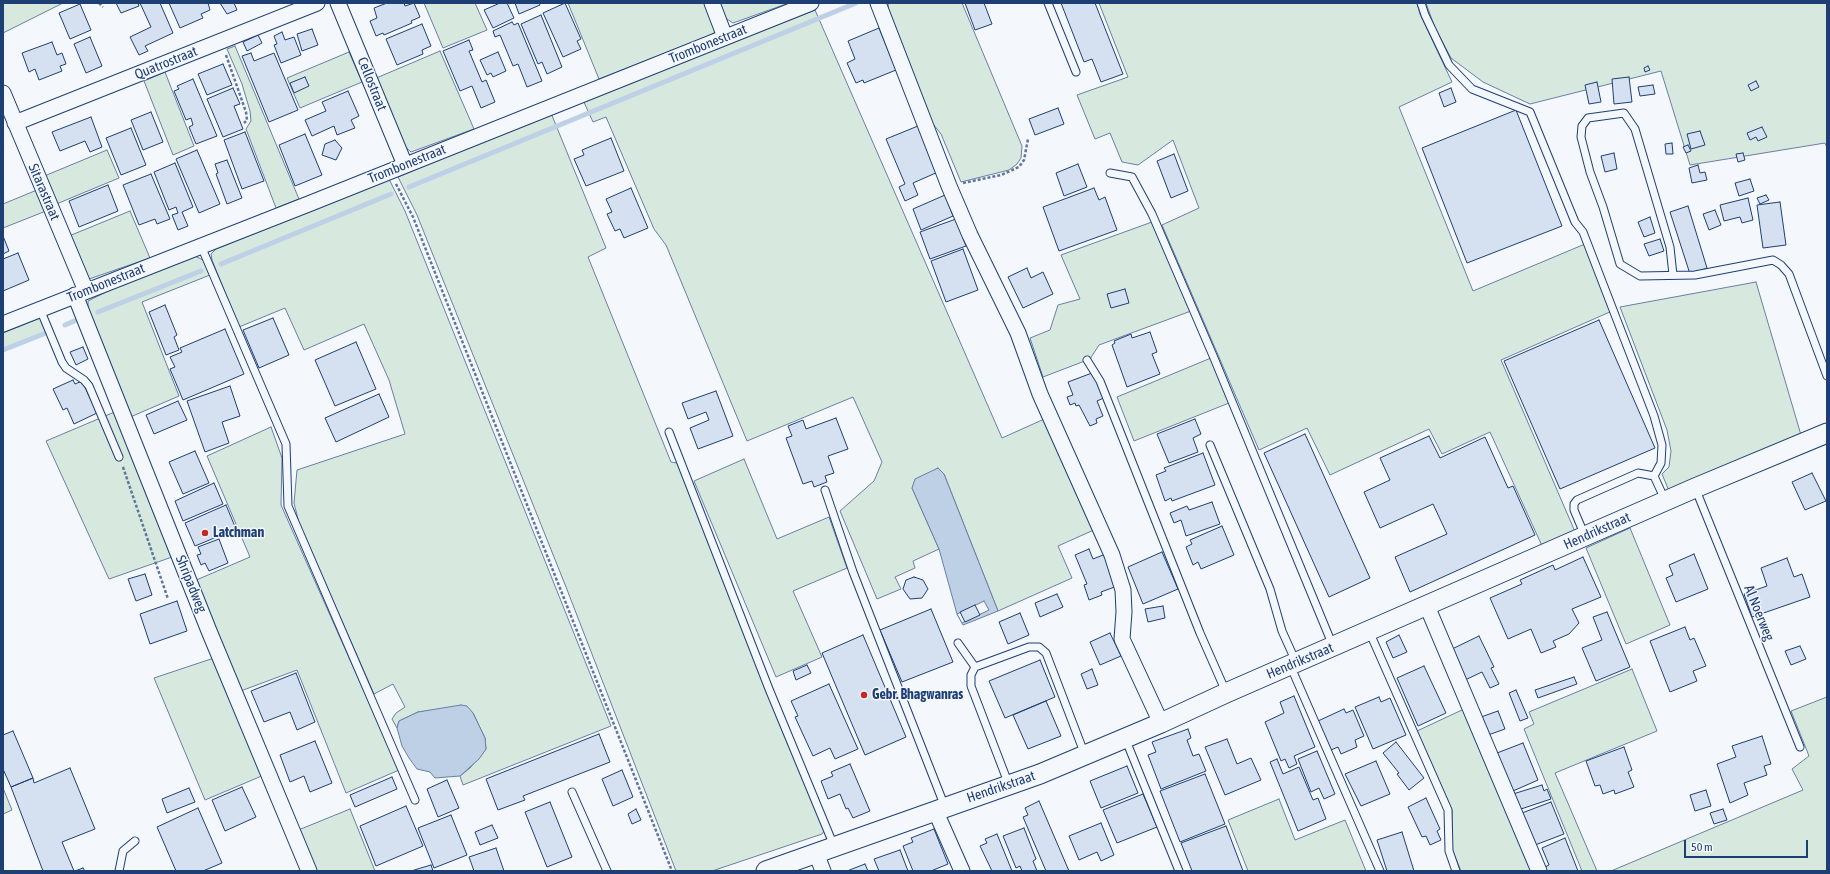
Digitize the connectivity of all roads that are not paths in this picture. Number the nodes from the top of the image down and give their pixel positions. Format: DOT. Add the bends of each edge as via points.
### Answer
graph roads {
  1 [pos="317,3"];
  2 [pos="338,3"];
  3 [pos="712,3"];
  4 [pos="811,3"];
  5 [pos="878,3"];
  6 [pos="1048,3"];
  7 [pos="1421,3"];
  8 [pos="725,37"];
  9 [pos="1076,72"];
  10 [pos="3,93"];
  11 [pos="15,123"];
  12 [pos="405,165"];
  13 [pos="1110,173"];
  14 [pos="202,246"];
  15 [pos="1673,275"];
  16 [pos="80,293"];
  17 [pos="40,310"];
  18 [pos="3,324"];
  19 [pos="1088,360"];
  20 [pos="1827,376"];
  21 [pos="669,432"];
  22 [pos="1827,433"];
  23 [pos="1210,445"];
  24 [pos="119,458"];
  25 [pos="1654,476"];
  26 [pos="1695,488"];
  27 [pos="825,490"];
  28 [pos="1666,501"];
  29 [pos="1585,537"];
  30 [pos="1427,606"];
  31 [pos="1368,631"];
  32 [pos="958,643"];
  33 [pos="1333,646"];
  34 [pos="1293,664"];
  35 [pos="975,667"];
  36 [pos="1226,693"];
  37 [pos="1161,723"];
  38 [pos="1125,738"];
  39 [pos="1800,747"];
  40 [pos="1085,755"];
  41 [pos="1009,785"];
  42 [pos="572,792"];
  43 [pos="415,800"];
  44 [pos="940,808"];
  45 [pos="135,841"];
  46 [pos="834,846"];
  47 [pos="816,853"];
  48 [pos="120,871"];
  49 [pos="309,871"];
  50 [pos="607,871"];
  51 [pos="766,871"];
  52 [pos="823,871"];
  53 [pos="962,871"];
  54 [pos="1179,871"];
  55 [pos="1380,871"];
  56 [pos="1456,871"];
  57 [pos="1540,871"];
  1 -- 11 [label="street, Quatrostraat"];
  2 -- 12 [label="street, Cellostraat"];
  3 -- 8 [label="street"];
  4 -- 8 [label="street, Trombonestraat"];
  5 -- 37 [label="street" via="949,186 1018,333 1040,394 1112,555 1124,590 1122,639"];
  6 -- 9 [label="lane"];
  7 -- 25 [label="lane" via="1449,65 1472,89 1530,112 1575,222 1583,232 1654,416 1662,444 1661,463"];
  8 -- 12 [label="street, Trombonestraat"];
  10 -- 11 [label="street, Sitarastraat"];
  11 -- 16 [label="street, Sitarastraat"];
  12 -- 14 [label="street, Trombonestraat"];
  13 -- 33 [label="lane" via="1132,177 1152,214"];
  14 -- 16 [label="street, Trombonestraat"];
  14 -- 43 [label="lane" via="286,444 288,506"];
  15 -- 15 [label="lane" via="1640,276 1620,264 1581,137 1582,126 1588,118 1624,113 1635,129 1670,247"];
  15 -- 20 [label="lane" via="1695,275 1773,260 1781,265 1789,274"];
  16 -- 17 [label="street, Trombonestraat"];
  16 -- 49 [label="street, Shripadweg" via="209,631"];
  17 -- 18 [label="street, Trombonestraat"];
  17 -- 24 [label="lane" via="62,362 89,386"];
  19 -- 36 [label="lane" via="1100,380"];
  21 -- 46 [label="lane" via="769,689"];
  22 -- 26 [label="street, Hendrikstraat"];
  23 -- 34 [label="lane" via="1270,589"];
  25 -- 28 [label="lane"];
  25 -- 29 [label="lane" via="1638,473 1577,500 1574,510"];
  26 -- 28 [label="street, Hendrikstraat"];
  26 -- 39 [label="lane, Al Noerweg"];
  27 -- 44 [label="lane"];
  28 -- 29 [label="street, Hendrikstraat"];
  29 -- 30 [label="street, Hendrikstraat"];
  30 -- 31 [label="street, Hendrikstraat"];
  30 -- 57 [label="street"];
  31 -- 33 [label="street, Hendrikstraat"];
  31 -- 56 [label="lane" via="1448,810 1449,851"];
  32 -- 35 [label="lane"];
  33 -- 34 [label="street, Hendrikstraat"];
  34 -- 36 [label="street, Hendrikstraat"];
  34 -- 55 [label="lane"];
  35 -- 40 [label="lane" via="1029,646 1039,647 1046,653"];
  35 -- 41 [label="lane" via="970,675 971,686"];
  36 -- 37 [label="street, Hendrikstraat"];
  37 -- 38 [label="street, Hendrikstraat"];
  38 -- 40 [label="street, Hendrikstraat"];
  38 -- 54 [label="lane"];
  40 -- 41 [label="street, Hendrikstraat"];
  41 -- 44 [label="street, Hendrikstraat"];
  42 -- 50 [label="lane"];
  44 -- 46 [label="street, Hendrikstraat"];
  44 -- 53 [label="street"];
  45 -- 48 [label="lane" via="123,851"];
  46 -- 47 [label="street, Hendrikstraat"];
  47 -- 51 [label="street, Hendrikstraat"];
  47 -- 52 [label="street"];
}
